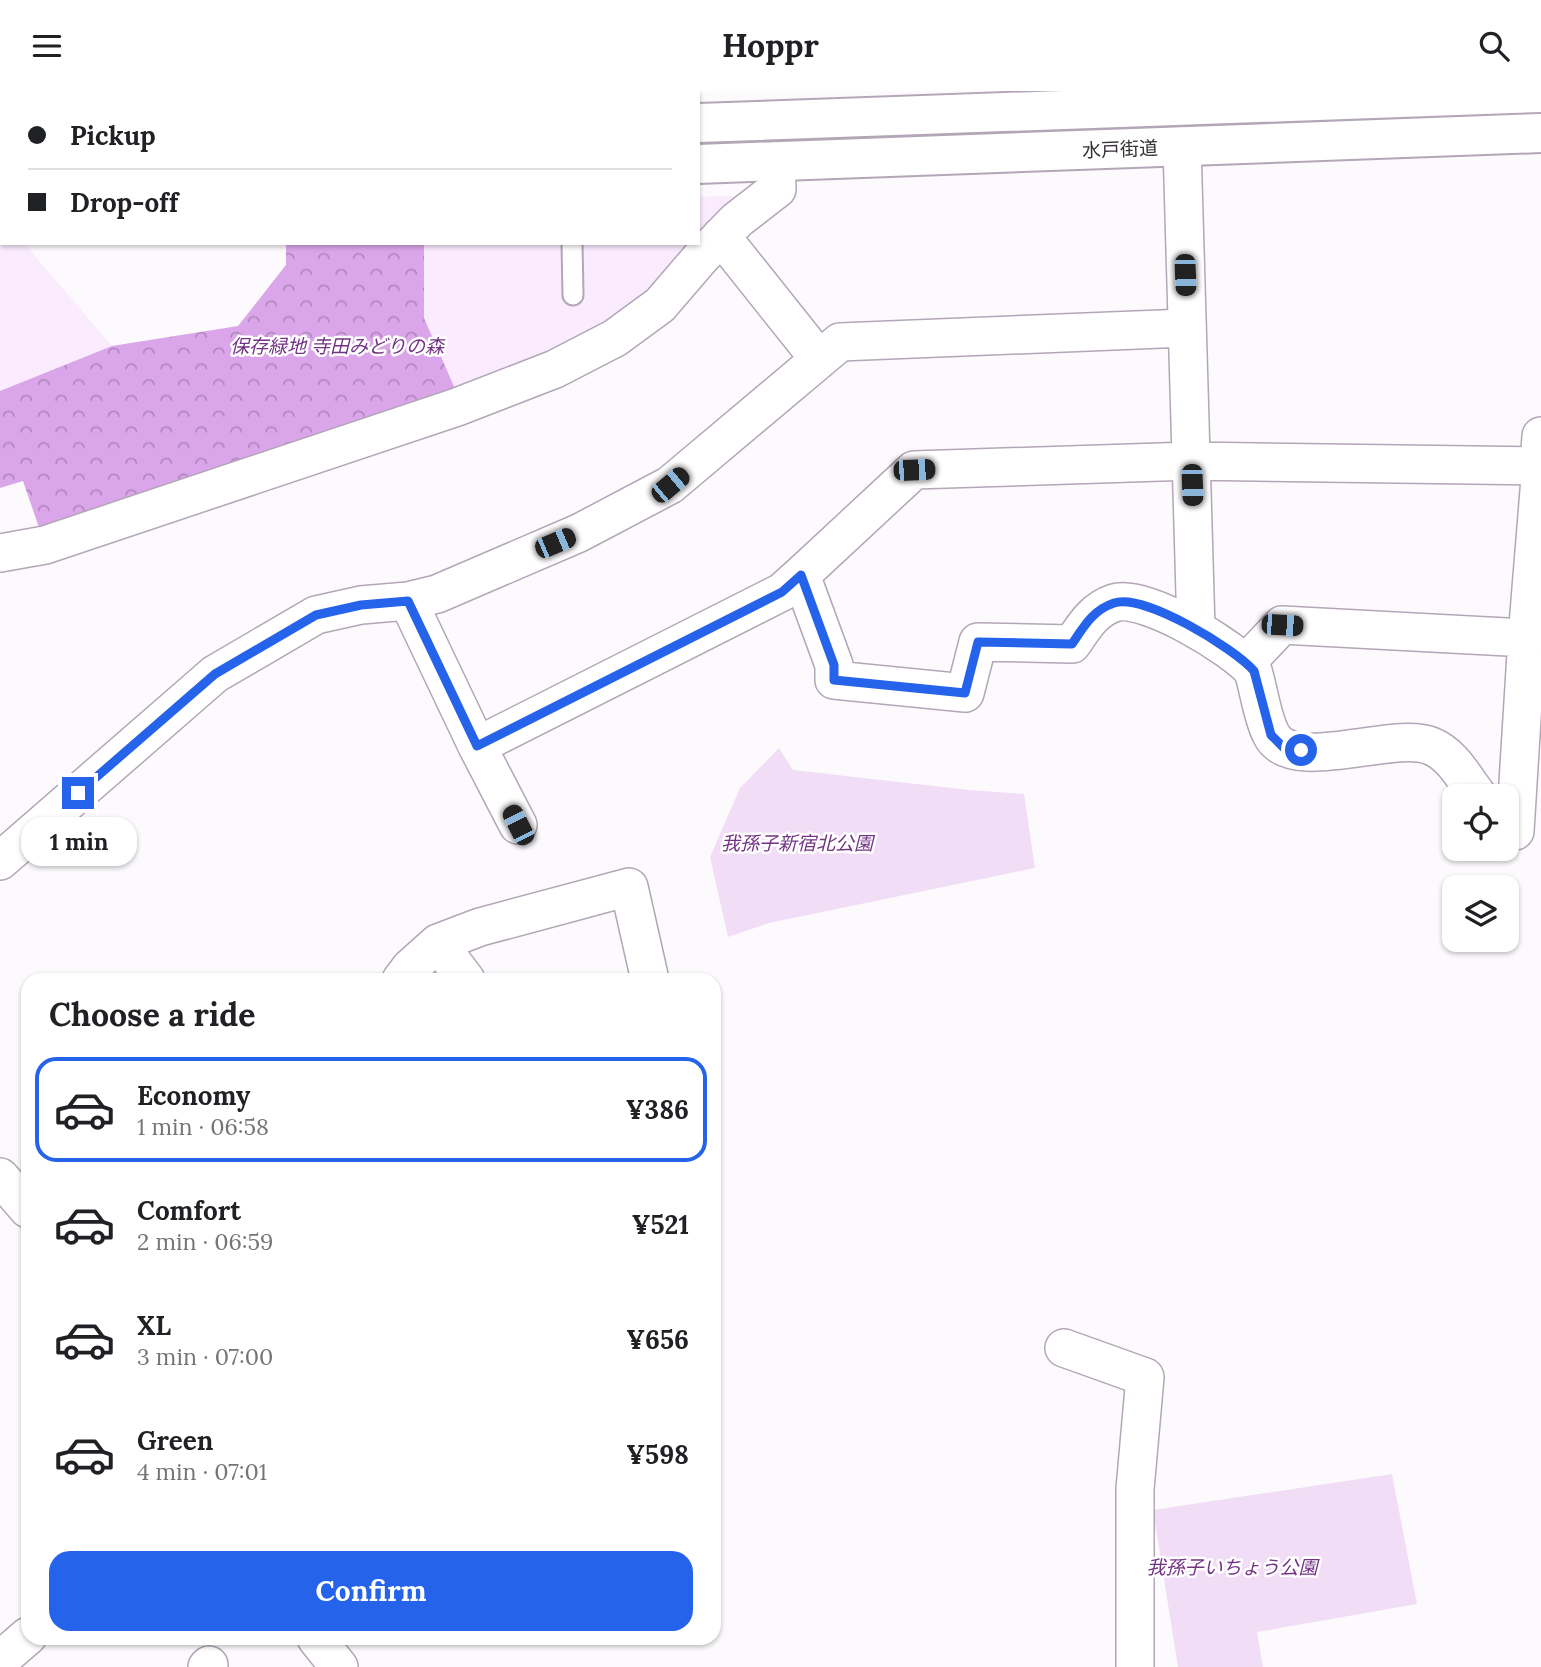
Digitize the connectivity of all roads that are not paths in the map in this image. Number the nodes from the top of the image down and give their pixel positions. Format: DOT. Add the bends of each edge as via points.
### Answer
graph roads {
  1 [pos="1541,93"];
  2 [pos="1387,95"];
  3 [pos="932,103"];
  4 [pos="700,123"];
  5 [pos="1541,133"];
  6 [pos="1182,146"];
  7 [pos="776,162"];
  8 [pos="700,164"];
  9 [pos="721,236"];
  10 [pos="572,245"];
  11 [pos="573,295"];
  12 [pos="1186,328"];
  13 [pos="819,359"];
  14 [pos="1540,456"];
  15 [pos="1191,461"];
  16 [pos="0,553"];
  17 [pos="801,575"];
  18 [pos="408,601"];
  19 [pos="1532,619"];
  20 [pos="1196,629"];
  21 [pos="1247,663"];
  22 [pos="477,746"];
  23 [pos="1469,784"];
  24 [pos="518,825"];
  25 [pos="1521,829"];
  26 [pos="0,861"];
  27 [pos="438,943"];
  28 [pos="406,973"];
  29 [pos="461,973"];
  30 [pos="648,973"];
  31 [pos="0,1177"];
  32 [pos="21,1201"];
  33 [pos="1064,1348"];
  34 [pos="21,1642"];
  35 [pos="322,1645"];
  36 [pos="0,1660"];
  37 [pos="339,1667"];
  38 [pos="1135,1667"];
  1 -- 2 [label="highway"];
  2 -- 3 [label="highway"];
  3 -- 4 [label="highway"];
  5 -- 6 [label="highway, 水戸街道"];
  6 -- 7 [label="highway, 水戸街道"];
  6 -- 12 [label="street"];
  7 -- 8 [label="highway, 水戸街道"];
  7 -- 9 [label="street" via="777,190"];
  9 -- 13 [label="street"];
  9 -- 16 [label="street" via="660,305 615,338 555,369 457,407 45,545"];
  10 -- 11 [label="lane"];
  12 -- 13 [label="street" via="840,342"];
  12 -- 15 [label="street"];
  13 -- 18 [label="street" via="670,485 579,533"];
  14 -- 15 [label="street"];
  14 -- 19 [label="street"];
  15 -- 17 [label="street" via="914,470"];
  15 -- 20 [label="street"];
  17 -- 20 [label="street" via="834,665 834,680 965,693 978,642 1072,644 1095,612 1117,602 1142,603"];
  17 -- 22 [label="street" via="782,592"];
  18 -- 22 [label="street"];
  18 -- 26 [label="street" via="316,615 215,674"];
  19 -- 21 [label="street" via="1282,625"];
  19 -- 25 [label="street"];
  20 -- 21 [label="street"];
  21 -- 23 [label="street" via="1254,671 1271,735 1284,748 1319,753 1396,741 1429,744 1448,756"];
  22 -- 24 [label="street"];
  27 -- 28 [label="street"];
  27 -- 29 [label="street"];
  27 -- 30 [label="street" via="480,927 629,887"];
  31 -- 32 [label="street"];
  33 -- 38 [label="street" via="1145,1377 1135,1489"];
  34 -- 36 [label="street"];
  35 -- 37 [label="street"];
}
